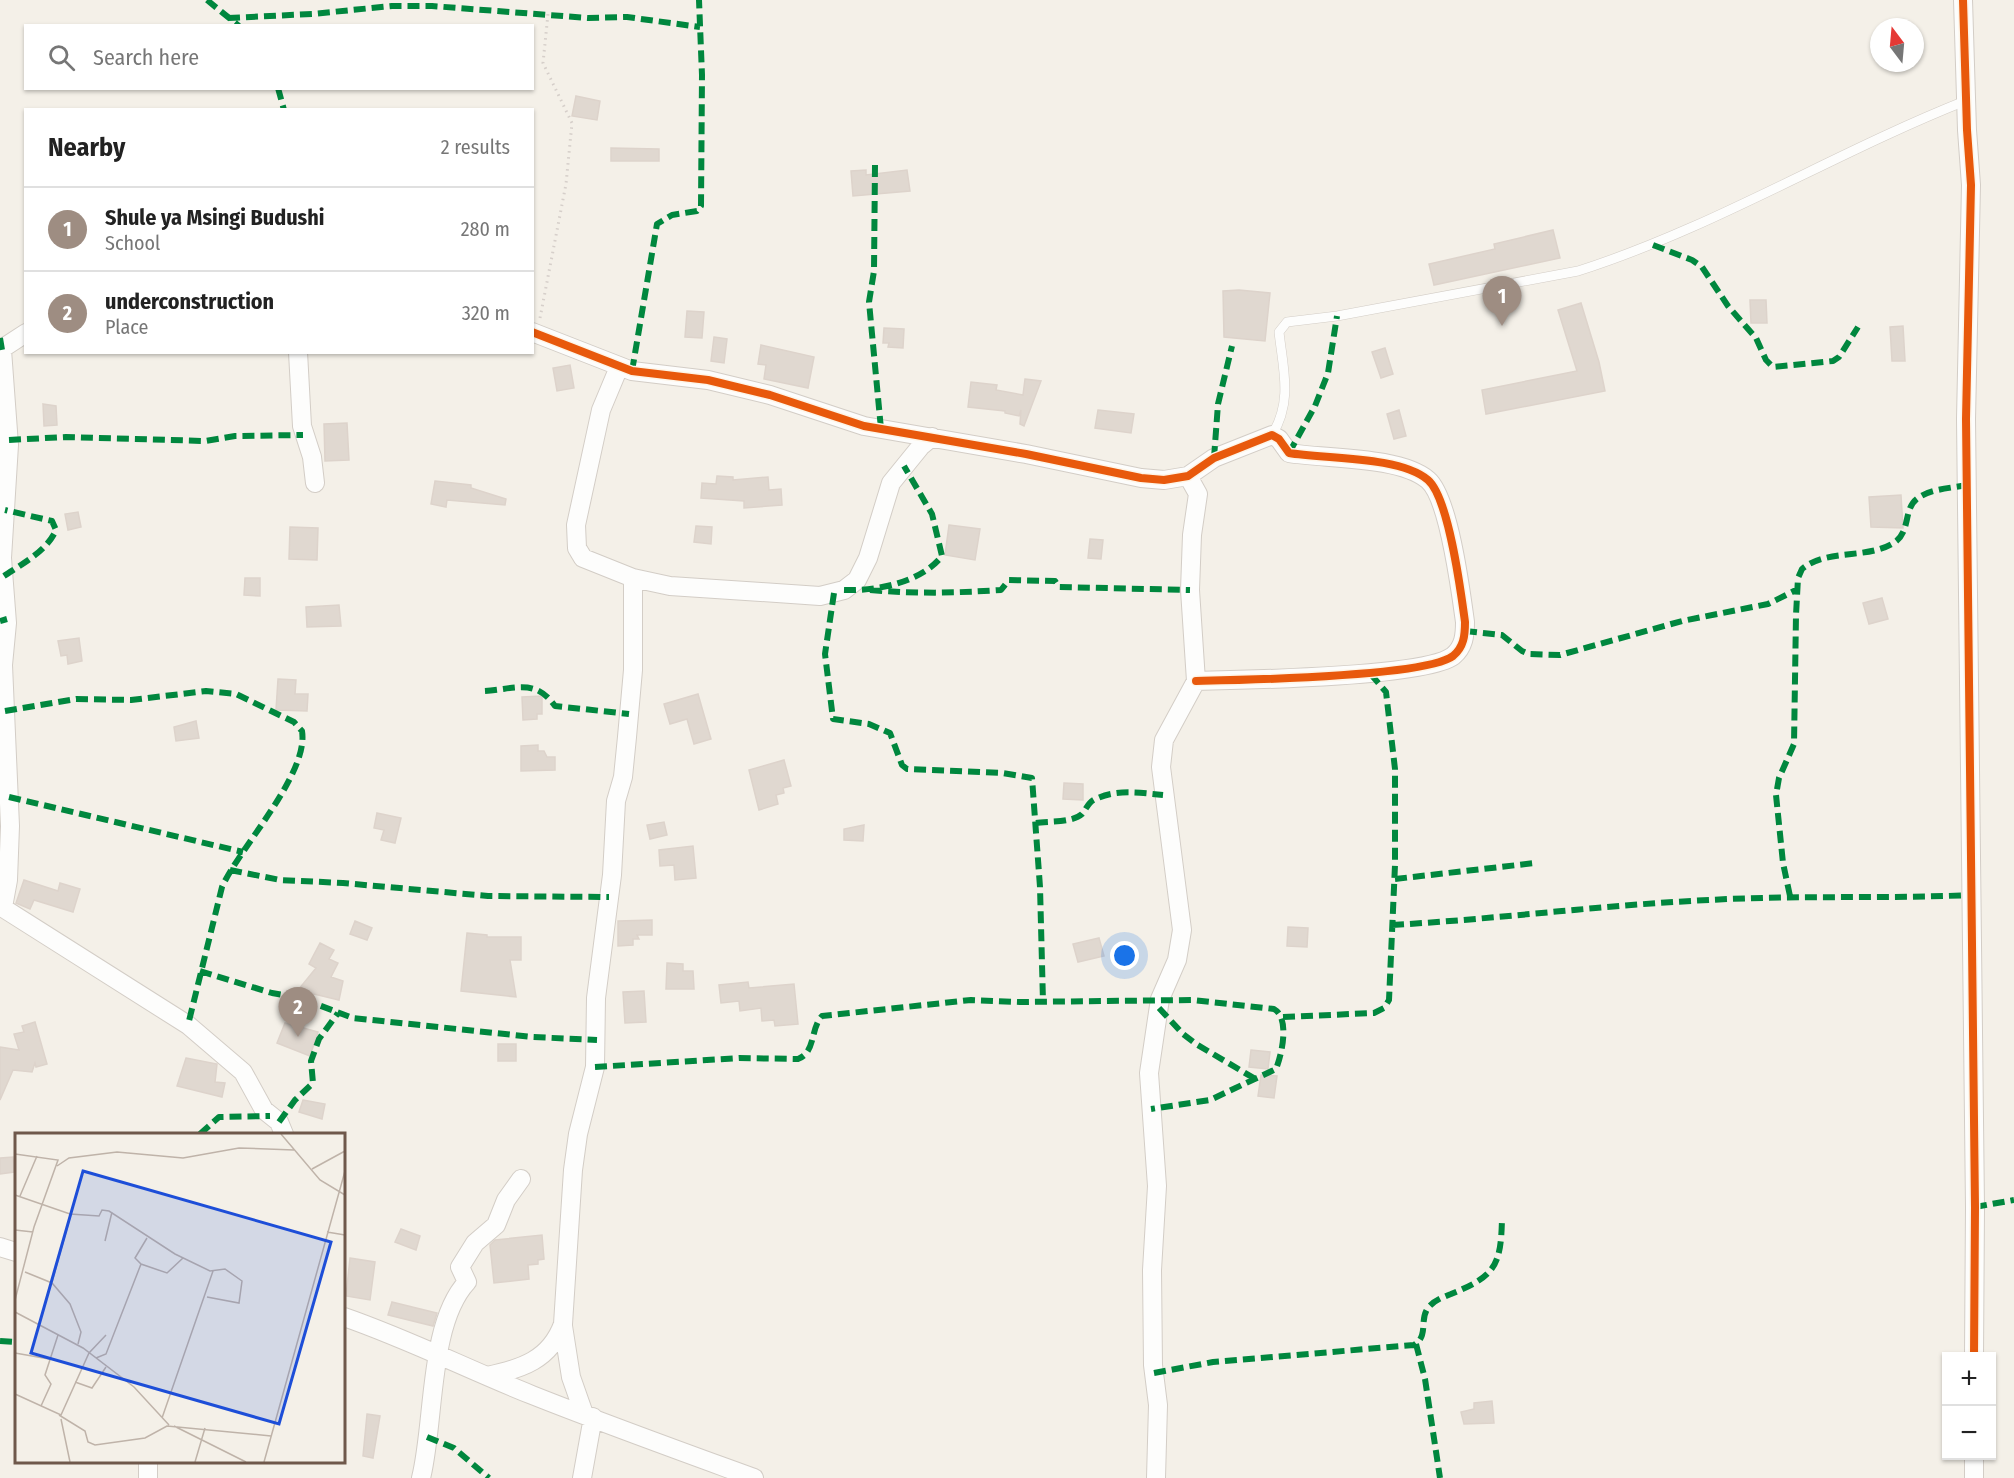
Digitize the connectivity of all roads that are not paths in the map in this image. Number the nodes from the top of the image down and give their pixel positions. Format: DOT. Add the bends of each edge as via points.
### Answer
graph roads {
  1 [pos="1963,0"];
  2 [pos="1965,102"];
  3 [pos="535,333"];
  4 [pos="24,334"];
  5 [pos="1,350"];
  6 [pos="298,354"];
  7 [pos="619,367"];
  8 [pos="1272,435"];
  9 [pos="932,437"];
  10 [pos="1188,476"];
  11 [pos="315,483"];
  12 [pos="633,578"];
  13 [pos="1196,681"];
  14 [pos="1,906"];
  15 [pos="284,1133"];
  16 [pos="521,1179"];
  17 [pos="0,1247"];
  18 [pos="15,1252"];
  19 [pos="345,1317"];
  20 [pos="563,1324"];
  21 [pos="1974,1352"];
  22 [pos="437,1357"];
  23 [pos="487,1377"];
  24 [pos="589,1416"];
  25 [pos="1974,1460"];
  26 [pos="421,1478"];
  27 [pos="582,1478"];
  28 [pos="754,1478"];
  29 [pos="1156,1478"];
  30 [pos="1974,1478"];
  1 -- 2 [label="street"];
  2 -- 8 [label="lane" via="1864,144 1719,217 1615,259 1578,271 1287,322 1279,332 1287,391 1285,407"];
  2 -- 21 [label="street" via="1971,185 1966,419"];
  3 -- 7 [label="street"];
  4 -- 5 [label="street"];
  5 -- 14 [label="street" via="9,445 2,558 7,623 3,665 10,826 8,880"];
  6 -- 11 [label="street" via="302,426"];
  7 -- 9 [label="street" via="650,375 708,380 770,395 864,426"];
  7 -- 12 [label="street" via="599,418 576,538 583,558"];
  8 -- 10 [label="street" via="1214,458"];
  8 -- 13 [label="street" via="1289,453 1378,463 1405,469 1430,481 1444,511 1461,590 1466,622 1464,640 1453,656 1419,667"];
  9 -- 10 [label="street" via="1133,477 1164,480"];
  9 -- 12 [label="street" via="891,483 868,558 857,580 844,590 820,596 670,586"];
  10 -- 13 [label="street" via="1198,494 1190,590"];
  12 -- 20 [label="street" via="633,670 627,737 616,801 612,875 596,998 595,1067 578,1134 570,1199"];
  13 -- 29 [label="street" via="1170,726 1162,759 1162,789 1182,930 1177,960 1160,999 1149,1073 1156,1186 1152,1270 1153,1365 1158,1405"];
  14 -- 15 [label="street" via="170,1011 203,1036 243,1072 264,1110 279,1122"];
  16 -- 22 [label="street" via="506,1200 496,1226 475,1243 460,1267 467,1282 453,1301"];
  17 -- 18 [label="street"];
  19 -- 22 [label="street" via="382,1330"];
  20 -- 23 [label="street" via="557,1340 538,1359 518,1370"];
  20 -- 24 [label="street" via="571,1377"];
  22 -- 23 [label="street"];
  22 -- 26 [label="street"];
  23 -- 24 [label="street"];
  24 -- 27 [label="street"];
  24 -- 28 [label="street"];
  25 -- 30 [label="street"];
}
